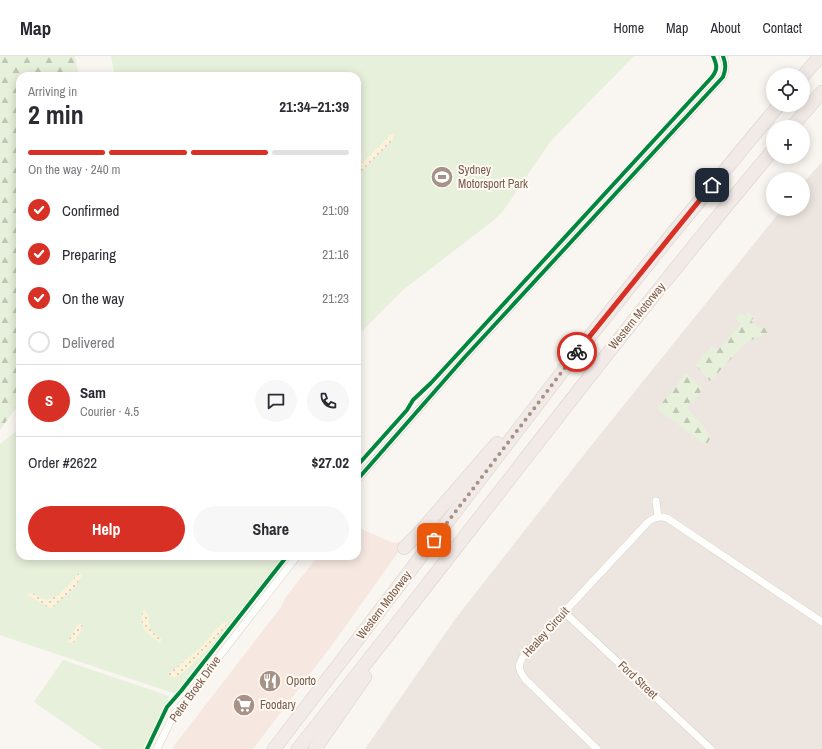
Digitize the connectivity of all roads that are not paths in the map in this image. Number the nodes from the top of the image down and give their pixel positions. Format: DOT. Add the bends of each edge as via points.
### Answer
graph roads {
  1 [pos="723,56"];
  2 [pos="820,56"];
  3 [pos="810,68"];
  4 [pos="822,92"];
  5 [pos="773,112"];
  6 [pos="798,120"];
  7 [pos="766,158"];
  8 [pos="575,355"];
  9 [pos="361,475"];
  10 [pos="656,501"];
  11 [pos="658,517"];
  12 [pos="404,548"];
  13 [pos="294,560"];
  14 [pos="564,612"];
  15 [pos="822,622"];
  16 [pos="388,636"];
  17 [pos="157,749"];
  18 [pos="274,749"];
  19 [pos="298,749"];
  20 [pos="315,749"];
  21 [pos="597,749"];
  22 [pos="711,749"];
  1 -- 9 [label="street" via="726,66 719,81 464,358"];
  2 -- 3 [label="highway"];
  4 -- 6 [label="highway"];
  5 -- 8 [label="highway, Western Motorway"];
  7 -- 16 [label="highway, Western Motorway" via="606,355"];
  8 -- 12 [label="highway" via="532,400"];
  8 -- 18 [label="highway, Western Motorway"];
  10 -- 11 [label="street"];
  11 -- 14 [label="street, Healey Circuit" via="648,522"];
  11 -- 15 [label="street" via="667,518"];
  13 -- 17 [label="street, Peter Brock Drive" via="173,716"];
  14 -- 21 [label="street, Healey Circuit" via="525,654 518,668 534,688"];
  14 -- 22 [label="street, Ford Street"];
  16 -- 19 [label="highway, Western Motorway"];
  16 -- 20 [label="highway" via="390,643"];
}
